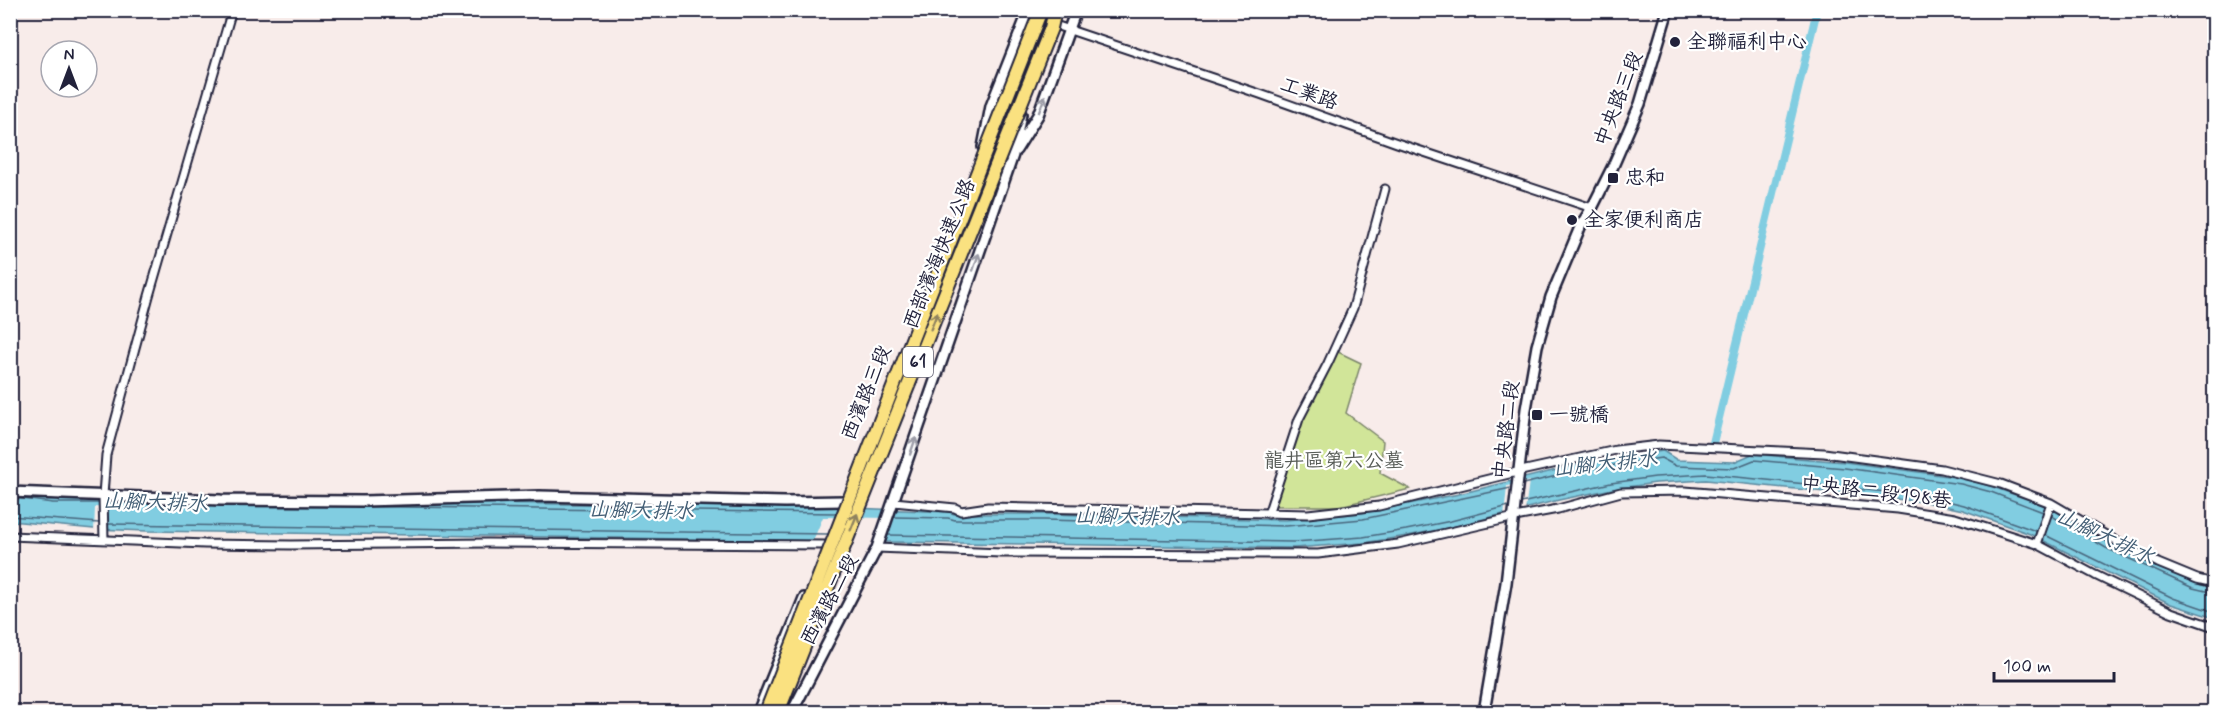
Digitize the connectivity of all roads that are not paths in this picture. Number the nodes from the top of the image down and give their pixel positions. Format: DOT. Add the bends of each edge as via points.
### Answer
graph roads {
  1 [pos="232,10"];
  2 [pos="1016,10"];
  3 [pos="1049,10"];
  4 [pos="1055,10"];
  5 [pos="1064,10"];
  6 [pos="1076,10"];
  7 [pos="1668,10"];
  8 [pos="1028,12"];
  9 [pos="1046,20"];
  10 [pos="1069,28"];
  11 [pos="1030,66"];
  12 [pos="982,154"];
  13 [pos="1013,155"];
  14 [pos="1613,166"];
  15 [pos="1385,189"];
  16 [pos="1592,208"];
  17 [pos="1521,471"];
  18 [pos="10,492"];
  19 [pos="104,495"];
  20 [pos="844,501"];
  21 [pos="894,502"];
  22 [pos="2051,504"];
  23 [pos="1268,514"];
  24 [pos="1515,517"];
  25 [pos="10,536"];
  26 [pos="104,540"];
  27 [pos="2037,544"];
  28 [pos="826,545"];
  29 [pos="877,548"];
  30 [pos="2214,583"];
  31 [pos="2214,627"];
  32 [pos="758,712"];
  33 [pos="766,712"];
  34 [pos="778,712"];
  35 [pos="792,712"];
  36 [pos="1484,712"];
  1 -- 19 [label="street" via="106,455"];
  2 -- 8 [label="street, 工業路"];
  3 -- 9 [label="street, 西濱路三段"];
  4 -- 9 [label="highway, 西部濱海快速公路 / 61, bridge"];
  5 -- 9 [label="highway, bridge"];
  6 -- 10 [label="street, 西濱路三段"];
  7 -- 14 [label="street, 中央路三段" via="1640,104"];
  8 -- 9 [label="street, 工業路"];
  8 -- 12 [label="street, 西濱路三段" via="991,106"];
  9 -- 10 [label="street, 工業路"];
  9 -- 11 [label="street, 西濱路三段"];
  9 -- 33 [label="highway, 西部濱海快速公路 / 61, bridge"];
  34 -- 9 [label="highway, 西部濱海快速公路 / 61, one-way, bridge"];
  13 -- 10 [label="street, 西濱路三段, one-way" via="1038,115"];
  10 -- 16 [label="street, 工業路"];
  11 -- 12 [label="street, 西濱路三段"];
  11 -- 13 [label="street, 西濱路三段"];
  12 -- 20 [label="street, 西濱路三段"];
  21 -- 13 [label="street, 西濱路三段, one-way"];
  14 -- 16 [label="street, 中央路二段"];
  15 -- 23 [label="street" via="1353,308 1299,419"];
  16 -- 17 [label="street, 中央路二段" via="1581,225 1548,307 1534,359"];
  17 -- 22 [label="street" via="1659,445 1824,453 1942,469 2001,484"];
  17 -- 23 [label="street" via="1379,506"];
  17 -- 24 [label="street, 中央路二段"];
  18 -- 19 [label="street"];
  19 -- 20 [label="street" via="221,500 540,496"];
  19 -- 26 [label="street"];
  20 -- 28 [label="street, 西濱路三段"];
  21 -- 23 [label="street" via="961,511 988,507"];
  21 -- 29 [label="street, 西濱路二段"];
  22 -- 27 [label="street"];
  22 -- 30 [label="street" via="2123,545 2196,579"];
  24 -- 27 [label="street, 中央路二段198巷" via="1621,492 1685,491 1938,515"];
  24 -- 29 [label="street, 中央路二段198巷" via="1398,544 1318,554 1001,553"];
  24 -- 36 [label="street, 中央路二段"];
  25 -- 26 [label="street"];
  26 -- 28 [label="street" via="291,545"];
  27 -- 31 [label="street, 中央路二段198巷" via="2171,612"];
  28 -- 32 [label="street, 西濱路二段"];
  29 -- 35 [label="street, 西濱路二段"];
}
